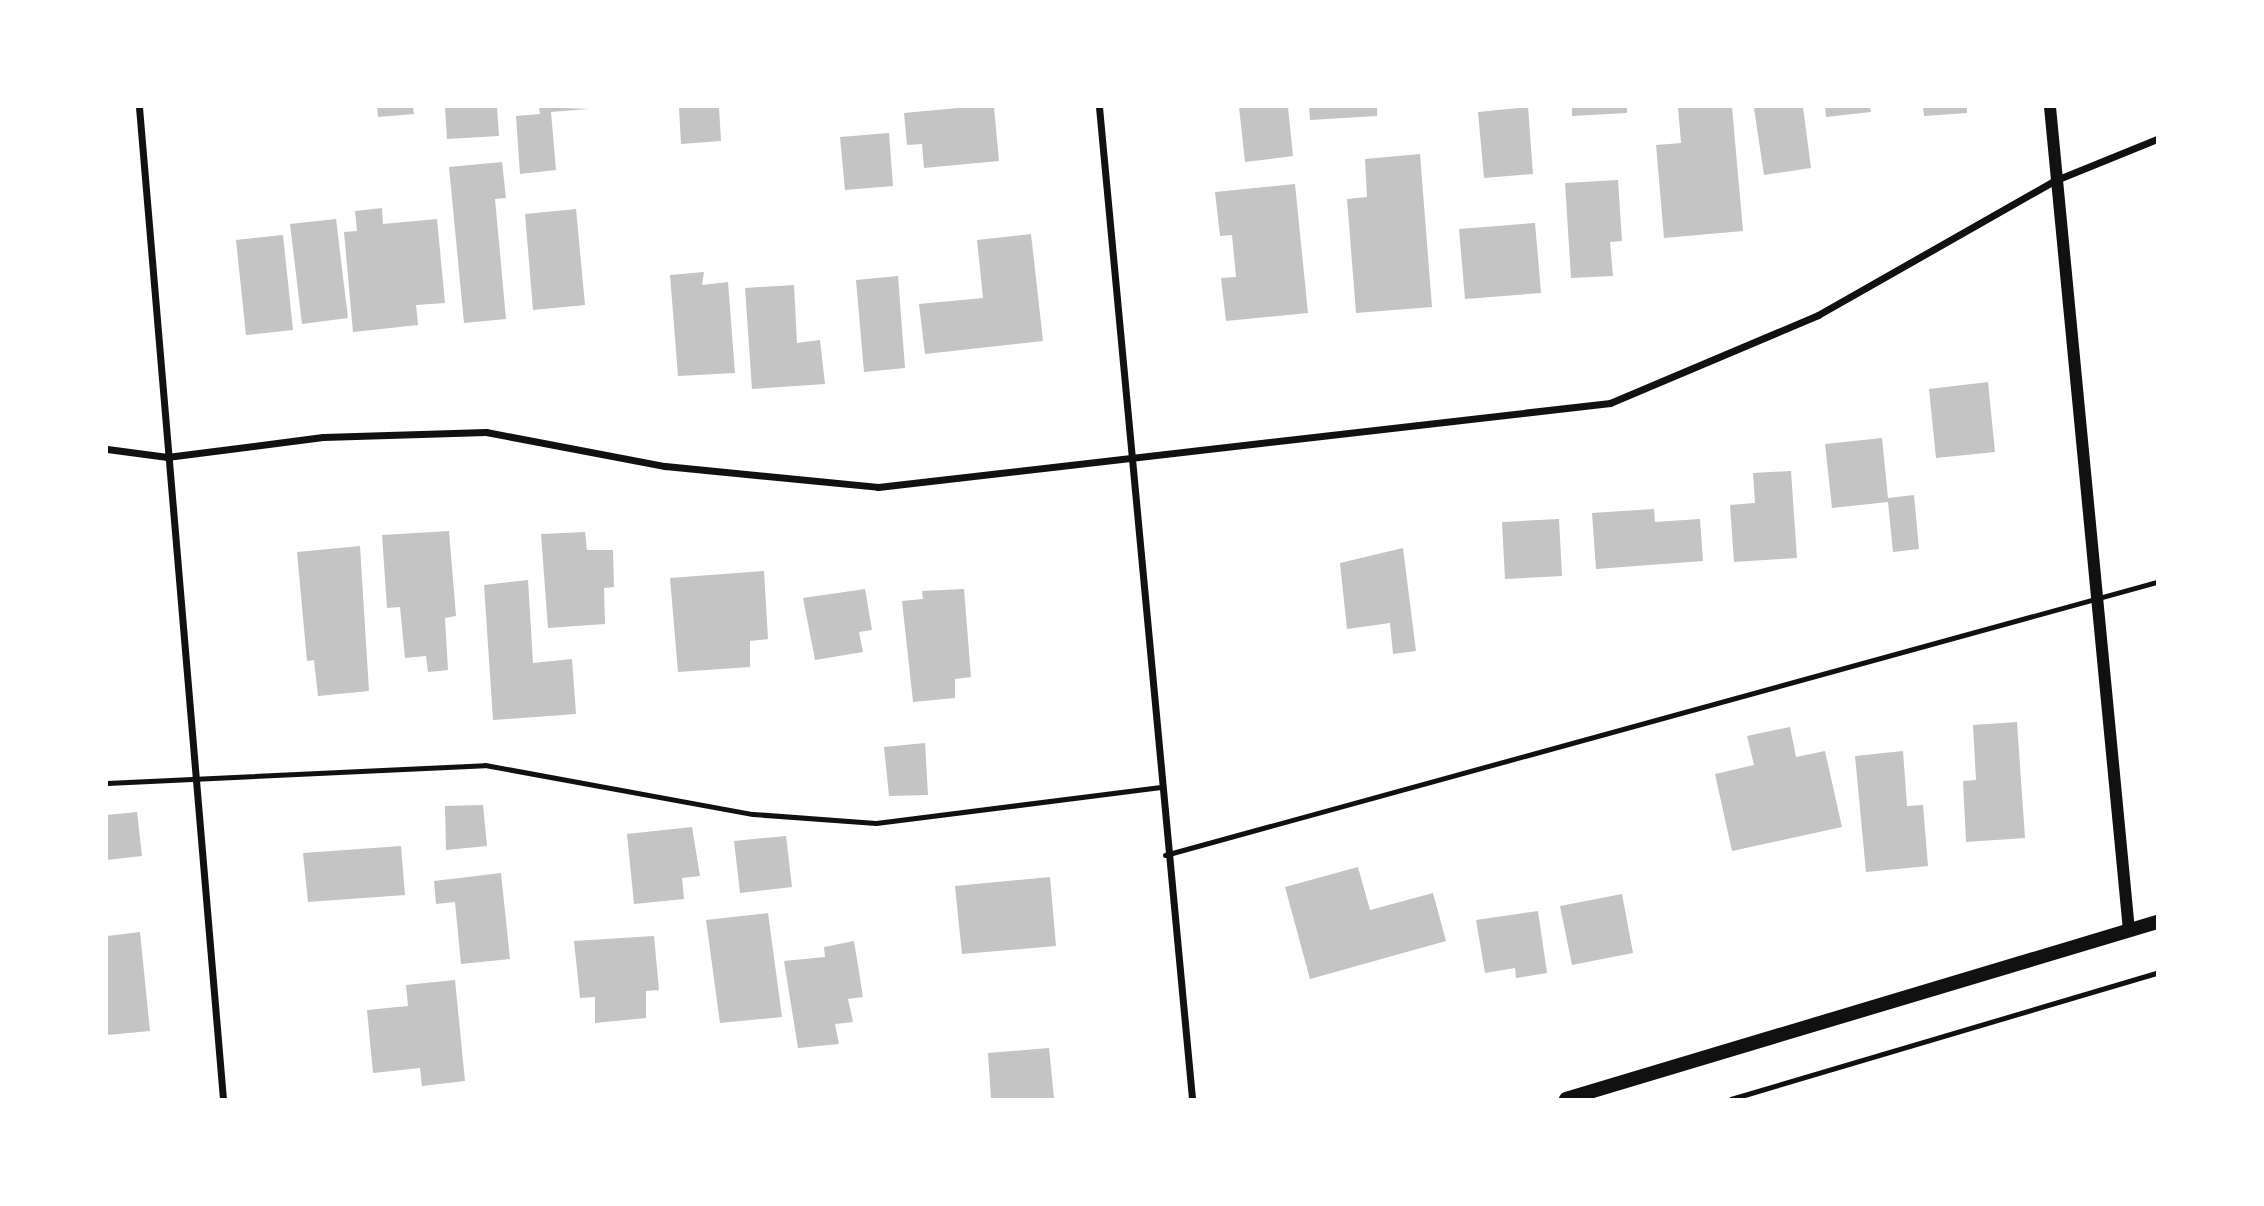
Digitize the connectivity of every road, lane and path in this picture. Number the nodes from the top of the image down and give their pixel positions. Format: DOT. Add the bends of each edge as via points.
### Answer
graph roads {
  1 [pos="139,107"];
  2 [pos="1098,107"];
  3 [pos="2050,107"];
  4 [pos="2157,139"];
  5 [pos="2056,180"];
  6 [pos="107,449"];
  7 [pos="1129,456"];
  8 [pos="167,457"];
  9 [pos="2157,582"];
  10 [pos="2097,598"];
  11 [pos="195,777"];
  12 [pos="107,783"];
  13 [pos="1159,787"];
  14 [pos="1165,855"];
  15 [pos="2157,922"];
  16 [pos="2129,930"];
  17 [pos="2157,973"];
  18 [pos="223,1099"];
  19 [pos="1192,1099"];
  20 [pos="1566,1099"];
  21 [pos="1731,1099"];
  1 -- 8 [label="street"];
  2 -- 7 [label="street"];
  3 -- 5 [label="street"];
  4 -- 5 [label="street"];
  5 -- 7 [label="street" via="1818,315 1610,404"];
  5 -- 10 [label="street"];
  6 -- 8 [label="street"];
  7 -- 8 [label="street" via="878,487 665,466 486,432 323,437"];
  7 -- 13 [label="street"];
  8 -- 11 [label="street"];
  9 -- 10 [label="lane"];
  10 -- 14 [label="lane"];
  10 -- 16 [label="street"];
  11 -- 12 [label="lane"];
  11 -- 13 [label="lane" via="485,765 753,814 876,823"];
  11 -- 18 [label="street"];
  13 -- 14 [label="street"];
  14 -- 19 [label="street"];
  15 -- 16 [label="main road"];
  16 -- 20 [label="main road"];
  17 -- 21 [label="path"];
}
